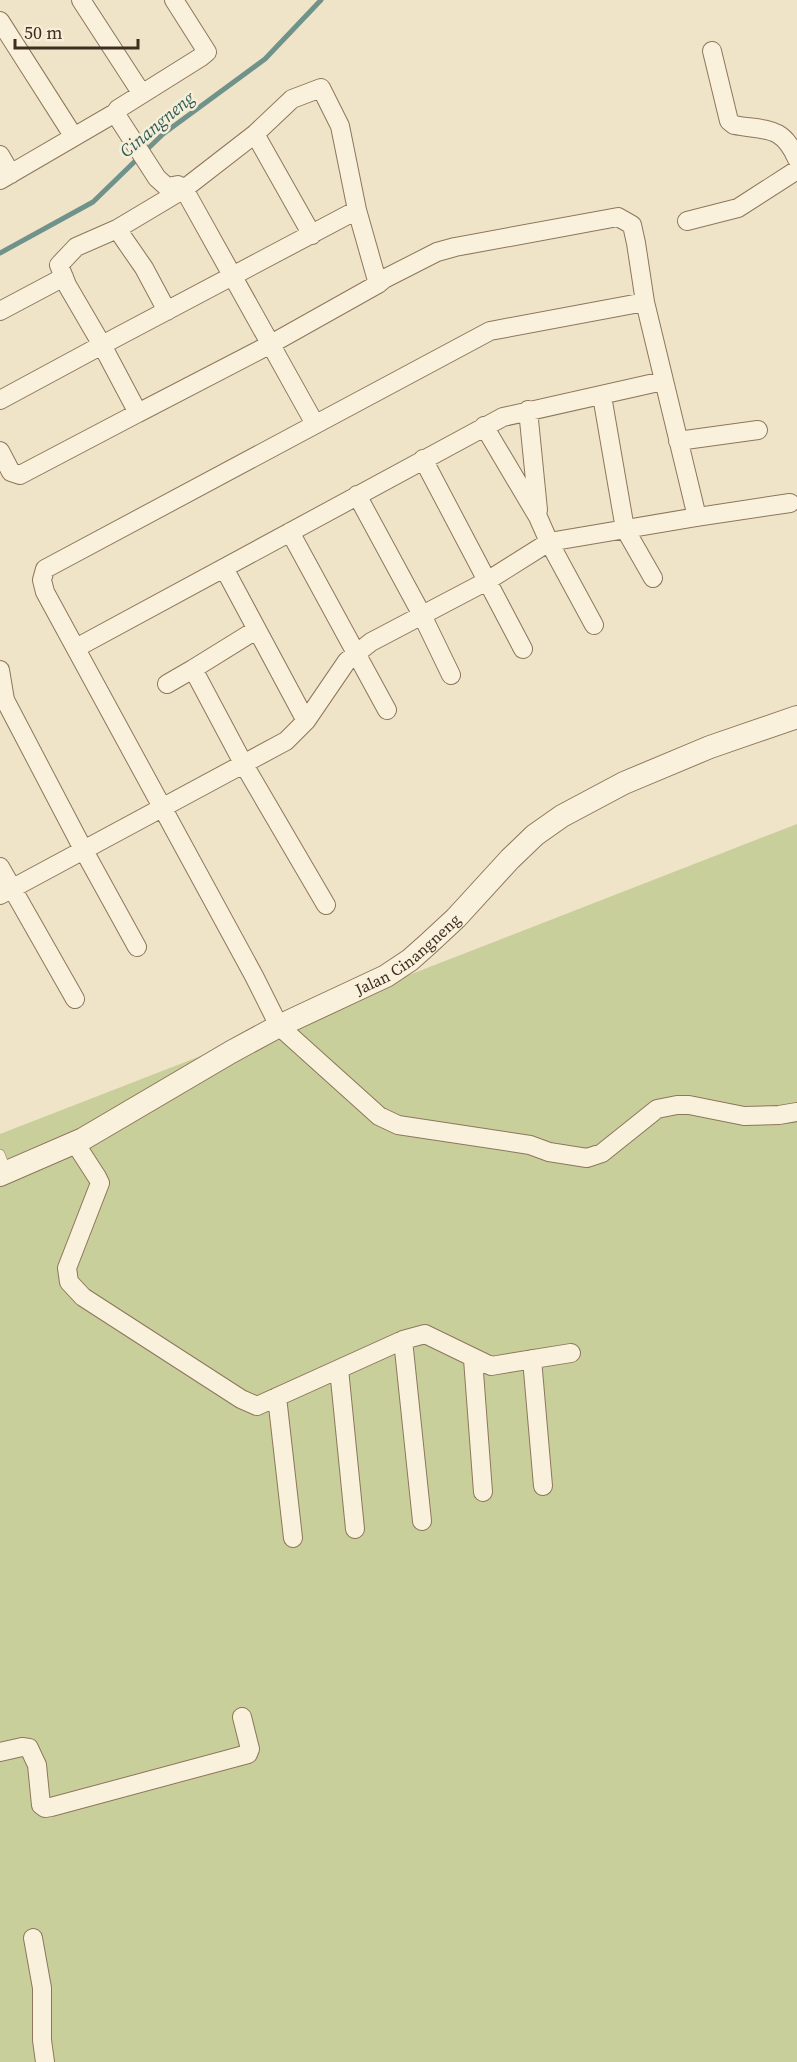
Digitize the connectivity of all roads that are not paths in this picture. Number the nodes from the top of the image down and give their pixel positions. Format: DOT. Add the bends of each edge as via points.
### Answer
graph roads {
  1 [pos="81,0"];
  2 [pos="174,0"];
  3 [pos="0,22"];
  4 [pos="712,51"];
  5 [pos="142,94"];
  6 [pos="116,113"];
  7 [pos="255,134"];
  8 [pos="74,137"];
  9 [pos="0,155"];
  10 [pos="797,159"];
  11 [pos="797,170"];
  12 [pos="6,177"];
  13 [pos="184,189"];
  14 [pos="357,210"];
  15 [pos="687,221"];
  16 [pos="117,229"];
  17 [pos="312,235"];
  18 [pos="64,277"];
  19 [pos="234,277"];
  20 [pos="378,284"];
  21 [pos="645,302"];
  22 [pos="0,311"];
  23 [pos="167,311"];
  24 [pos="271,344"];
  25 [pos="102,345"];
  26 [pos="663,381"];
  27 [pos="602,396"];
  28 [pos="0,400"];
  29 [pos="528,411"];
  30 [pos="138,413"];
  31 [pos="315,424"];
  32 [pos="484,426"];
  33 [pos="758,430"];
  34 [pos="678,441"];
  35 [pos="0,451"];
  36 [pos="423,459"];
  37 [pos="357,495"];
  38 [pos="790,503"];
  39 [pos="697,516"];
  40 [pos="538,517"];
  41 [pos="626,530"];
  42 [pos="290,532"];
  43 [pos="549,542"];
  44 [pos="224,568"];
  45 [pos="653,578"];
  46 [pos="487,581"];
  47 [pos="422,615"];
  48 [pos="594,625"];
  49 [pos="256,630"];
  50 [pos="76,648"];
  51 [pos="523,649"];
  52 [pos="356,652"];
  53 [pos="193,669"];
  54 [pos="0,670"];
  55 [pos="451,675"];
  56 [pos="167,684"];
  57 [pos="2,693"];
  58 [pos="387,710"];
  59 [pos="797,717"];
  60 [pos="306,721"];
  61 [pos="243,763"];
  62 [pos="162,806"];
  63 [pos="83,849"];
  64 [pos="0,867"];
  65 [pos="6,892"];
  66 [pos="326,905"];
  67 [pos="137,946"];
  68 [pos="75,999"];
  69 [pos="279,1026"];
  70 [pos="797,1112"];
  71 [pos="75,1143"];
  72 [pos="2,1167"];
  73 [pos="403,1340"];
  74 [pos="571,1353"];
  75 [pos="473,1359"];
  76 [pos="532,1359"];
  77 [pos="339,1369"];
  78 [pos="277,1397"];
  79 [pos="543,1486"];
  80 [pos="483,1492"];
  81 [pos="422,1521"];
  82 [pos="355,1529"];
  83 [pos="292,1538"];
  84 [pos="242,1717"];
  85 [pos="0,1752"];
  86 [pos="33,1938"];
  87 [pos="45,2062"];
  1 -- 5 [label="street"];
  2 -- 5 [label="street" via="207,51"];
  3 -- 8 [label="street"];
  4 -- 10 [label="street" via="729,121 779,133 788,140"];
  5 -- 6 [label="street"];
  6 -- 8 [label="street"];
  6 -- 13 [label="street" via="158,178 167,187 178,185"];
  7 -- 13 [label="street"];
  7 -- 14 [label="street" via="292,99 321,88 340,126"];
  7 -- 17 [label="street"];
  8 -- 12 [label="street"];
  9 -- 12 [label="street"];
  11 -- 15 [label="street" via="738,208"];
  13 -- 16 [label="street"];
  13 -- 19 [label="street"];
  14 -- 17 [label="street"];
  14 -- 20 [label="street"];
  16 -- 18 [label="street" via="76,247 59,265"];
  16 -- 23 [label="street"];
  17 -- 19 [label="street"];
  18 -- 22 [label="street"];
  18 -- 25 [label="street"];
  19 -- 23 [label="street"];
  19 -- 24 [label="street"];
  20 -- 21 [label="street" via="437,252 618,217 632,225"];
  20 -- 24 [label="street"];
  21 -- 26 [label="street"];
  21 -- 31 [label="street" via="490,331"];
  23 -- 25 [label="street"];
  24 -- 30 [label="street"];
  24 -- 31 [label="street"];
  25 -- 28 [label="street"];
  25 -- 30 [label="street"];
  26 -- 27 [label="street"];
  26 -- 34 [label="street"];
  27 -- 29 [label="street"];
  27 -- 41 [label="street"];
  29 -- 32 [label="street"];
  29 -- 40 [label="street"];
  30 -- 35 [label="street" via="20,475 11,472"];
  31 -- 50 [label="street" via="45,569 45,592"];
  32 -- 36 [label="street"];
  32 -- 40 [label="street"];
  33 -- 34 [label="street"];
  34 -- 39 [label="street"];
  36 -- 37 [label="street"];
  36 -- 46 [label="street"];
  37 -- 42 [label="street"];
  37 -- 47 [label="street"];
  38 -- 39 [label="street"];
  39 -- 41 [label="street"];
  40 -- 43 [label="street"];
  41 -- 43 [label="street"];
  41 -- 45 [label="street"];
  42 -- 44 [label="street"];
  42 -- 52 [label="street"];
  43 -- 46 [label="street"];
  43 -- 48 [label="street"];
  44 -- 49 [label="street"];
  44 -- 50 [label="street"];
  46 -- 47 [label="street"];
  46 -- 51 [label="street"];
  47 -- 52 [label="street"];
  47 -- 55 [label="street"];
  49 -- 53 [label="street"];
  49 -- 60 [label="street"];
  50 -- 62 [label="street"];
  52 -- 58 [label="street"];
  52 -- 60 [label="street"];
  53 -- 56 [label="street"];
  53 -- 61 [label="street"];
  54 -- 57 [label="street"];
  57 -- 63 [label="street"];
  59 -- 69 [label="street, Jalan Cinangneng" via="624,783 562,816 535,835 411,960 386,976"];
  60 -- 61 [label="street" via="286,741"];
  61 -- 62 [label="street"];
  61 -- 66 [label="street"];
  62 -- 63 [label="street"];
  62 -- 69 [label="street"];
  63 -- 65 [label="street"];
  63 -- 67 [label="street"];
  64 -- 65 [label="street"];
  65 -- 68 [label="street"];
  69 -- 70 [label="street" via="389,1122 530,1145 568,1156 587,1158 602,1153 657,1109 677,1105 744,1116"];
  69 -- 71 [label="street, Jalan Cinangneng"];
  71 -- 72 [label="street, Jalan Cinangneng"];
  71 -- 78 [label="street" via="100,1183 67,1268 69,1282 83,1297 241,1399 257,1406"];
  73 -- 75 [label="street" via="425,1334"];
  73 -- 77 [label="street"];
  73 -- 81 [label="street"];
  74 -- 76 [label="street"];
  75 -- 76 [label="street" via="491,1366"];
  75 -- 80 [label="street"];
  76 -- 79 [label="street"];
  77 -- 78 [label="street"];
  77 -- 82 [label="street"];
  78 -- 83 [label="street"];
  84 -- 85 [label="street" via="248,1754 45,1808 41,1805 37,1765 29,1748"];
  86 -- 87 [label="street" via="42,1988"];
}
